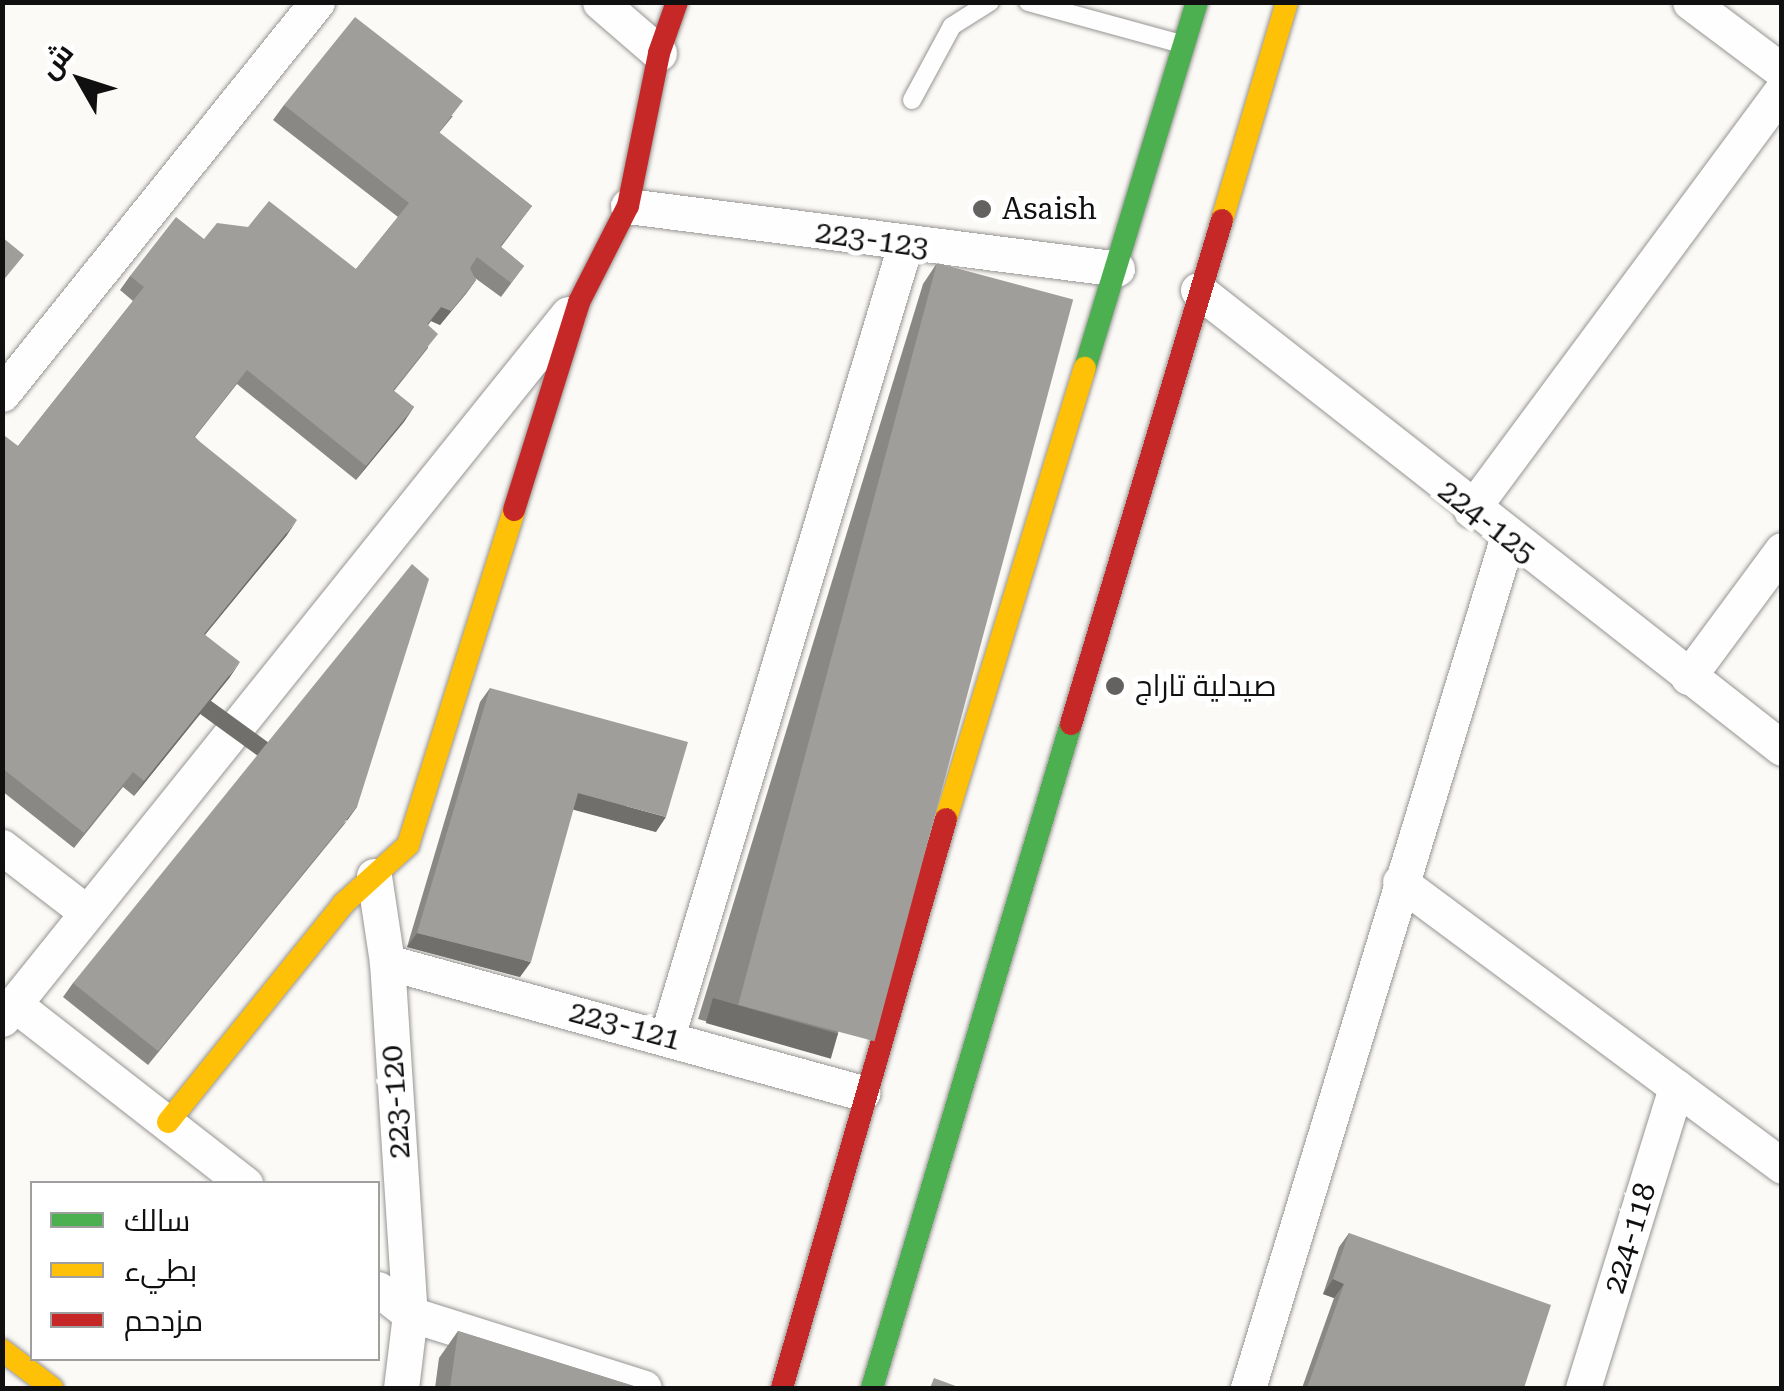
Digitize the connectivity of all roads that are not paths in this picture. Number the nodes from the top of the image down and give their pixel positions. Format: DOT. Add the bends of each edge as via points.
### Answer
graph roads {
  1 [pos="317,2"];
  2 [pos="600,2"];
  3 [pos="677,2"];
  4 [pos="990,2"];
  5 [pos="1028,2"];
  6 [pos="1197,2"];
  7 [pos="1287,2"];
  8 [pos="1690,2"];
  9 [pos="1184,45"];
  10 [pos="659,53"];
  11 [pos="1782,71"];
  12 [pos="1782,90"];
  13 [pos="912,100"];
  14 [pos="628,206"];
  15 [pos="904,246"];
  16 [pos="1117,270"];
  17 [pos="1198,290"];
  18 [pos="578,302"];
  19 [pos="2,394"];
  20 [pos="1471,510"];
  21 [pos="1507,538"];
  22 [pos="1782,550"];
  23 [pos="1688,677"];
  24 [pos="1782,748"];
  25 [pos="2,847"];
  26 [pos="374,876"];
  27 [pos="1400,882"];
  28 [pos="86,912"];
  29 [pos="387,962"];
  30 [pos="8,1012"];
  31 [pos="668,1038"];
  32 [pos="1676,1087"];
  33 [pos="862,1093"];
  34 [pos="168,1122"];
  35 [pos="1782,1166"];
  36 [pos="241,1181"];
  37 [pos="380,1291"];
  38 [pos="410,1314"];
  39 [pos="2,1350"];
  40 [pos="52,1388"];
  41 [pos="400,1388"];
  42 [pos="644,1388"];
  43 [pos="782,1388"];
  44 [pos="872,1388"];
  45 [pos="1248,1388"];
  46 [pos="1583,1388"];
  1 -- 19 [label="street"];
  2 -- 10 [label="street"];
  3 -- 10 [label="main road"];
  4 -- 13 [label="lane" via="952,26"];
  5 -- 9 [label="lane"];
  6 -- 9 [label="main road"];
  7 -- 17 [label="main road"];
  8 -- 11 [label="street"];
  9 -- 16 [label="main road"];
  10 -- 14 [label="main road"];
  12 -- 20 [label="street"];
  14 -- 15 [label="street, 223-123"];
  14 -- 18 [label="main road"];
  15 -- 16 [label="street, 223-123"];
  15 -- 31 [label="street"];
  16 -- 33 [label="main road"];
  17 -- 20 [label="street, 224-125"];
  17 -- 44 [label="main road"];
  18 -- 26 [label="main road" via="408,845"];
  18 -- 28 [label="street"];
  20 -- 21 [label="street, 224-125"];
  21 -- 23 [label="street, 224-125"];
  21 -- 27 [label="street"];
  22 -- 23 [label="street"];
  23 -- 24 [label="street, 224-125"];
  25 -- 28 [label="street"];
  26 -- 29 [label="street, 223-120"];
  26 -- 34 [label="main road" via="343,904"];
  27 -- 32 [label="street"];
  27 -- 45 [label="street"];
  28 -- 30 [label="street"];
  29 -- 31 [label="street, 223-121"];
  29 -- 38 [label="street, 223-120"];
  30 -- 34 [label="street"];
  31 -- 33 [label="street, 223-121"];
  32 -- 35 [label="street"];
  32 -- 46 [label="street, 224-118"];
  33 -- 43 [label="main road"];
  34 -- 36 [label="street"];
  37 -- 38 [label="street"];
  38 -- 41 [label="street, 223-120"];
  38 -- 42 [label="street"];
  39 -- 40 [label="main road"];
}
